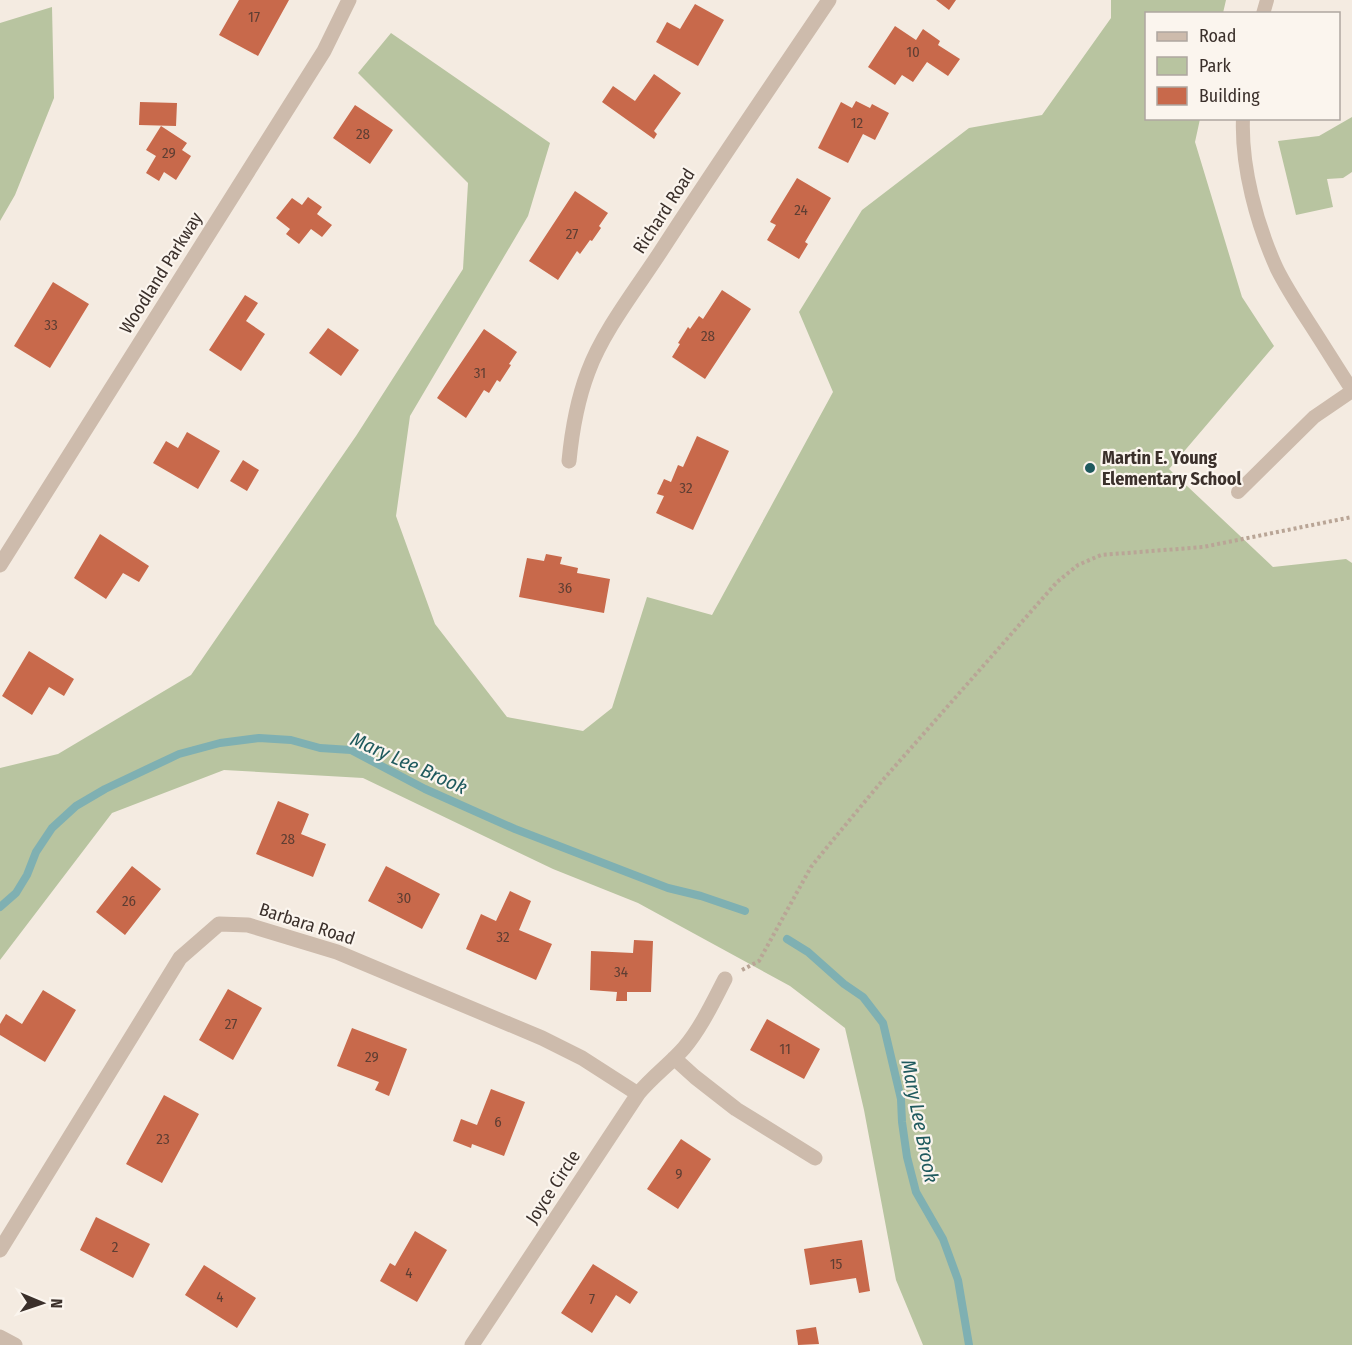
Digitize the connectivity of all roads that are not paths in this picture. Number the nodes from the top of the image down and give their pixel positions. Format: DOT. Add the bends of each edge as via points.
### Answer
graph roads {
  1 [pos="349,0"];
  2 [pos="829,0"];
  3 [pos="1243,120"];
  4 [pos="1352,391"];
  5 [pos="569,461"];
  6 [pos="1238,492"];
  7 [pos="0,565"];
  8 [pos="725,980"];
  9 [pos="674,1058"];
  10 [pos="638,1094"];
  11 [pos="815,1158"];
  12 [pos="0,1250"];
  13 [pos="0,1337"];
  14 [pos="15,1345"];
  15 [pos="472,1345"];
  1 -- 7 [label="street, Woodland Parkway" via="324,51"];
  2 -- 5 [label="street, Richard Road" via="604,337 578,402"];
  3 -- 4 [label="lane" via="1248,174 1278,269"];
  4 -- 6 [label="lane" via="1314,417"];
  8 -- 9 [label="street, Joyce Circle" via="699,1027"];
  9 -- 10 [label="street, Joyce Circle"];
  9 -- 11 [label="street" via="736,1108"];
  10 -- 12 [label="street, Barbara Road" via="542,1038 337,952 248,925 219,924 180,958"];
  10 -- 15 [label="street, Joyce Circle"];
  13 -- 14 [label="street"];
}
